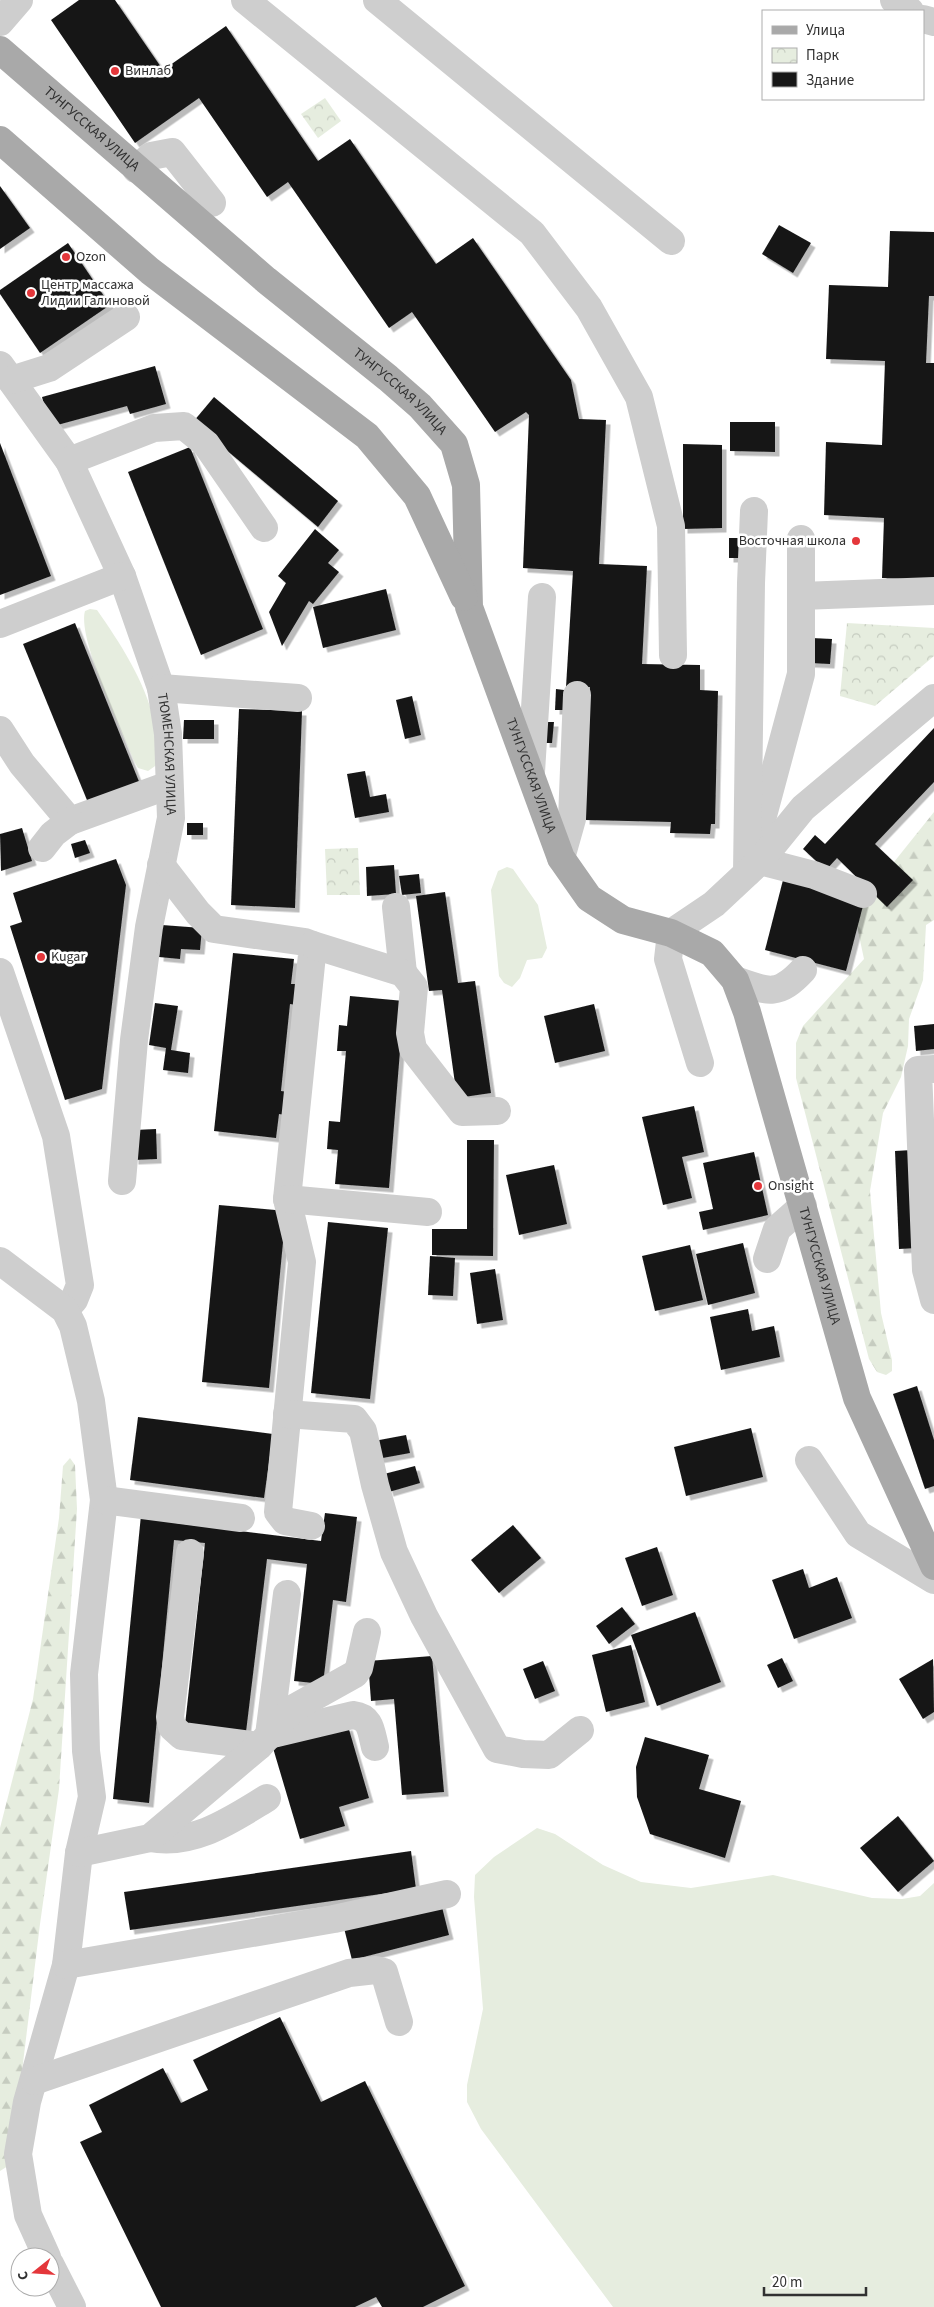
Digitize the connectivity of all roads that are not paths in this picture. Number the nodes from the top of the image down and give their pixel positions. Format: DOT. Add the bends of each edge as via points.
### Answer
graph roads {
  1 [pos="19,0"];
  2 [pos="245,0"];
  3 [pos="377,0"];
  4 [pos="894,0"];
  5 [pos="909,10"];
  6 [pos="0,22"];
  7 [pos="0,50"];
  8 [pos="0,140"];
  9 [pos="136,169"];
  10 [pos="212,203"];
  11 [pos="671,241"];
  12 [pos="126,317"];
  13 [pos="5,373"];
  14 [pos="69,461"];
  15 [pos="754,511"];
  16 [pos="264,528"];
  17 [pos="801,539"];
  18 [pos="122,576"];
  19 [pos="934,591"];
  20 [pos="801,596"];
  21 [pos="542,597"];
  22 [pos="469,607"];
  23 [pos="0,624"];
  24 [pos="673,655"];
  25 [pos="161,688"];
  26 [pos="577,695"];
  27 [pos="298,698"];
  28 [pos="934,698"];
  29 [pos="0,730"];
  30 [pos="531,772"];
  31 [pos="169,784"];
  32 [pos="70,821"];
  33 [pos="42,848"];
  34 [pos="561,858"];
  35 [pos="161,865"];
  36 [pos="754,867"];
  37 [pos="863,894"];
  38 [pos="396,907"];
  39 [pos="671,933"];
  40 [pos="312,945"];
  41 [pos="804,970"];
  42 [pos="0,972"];
  43 [pos="403,973"];
  44 [pos="735,980"];
  45 [pos="700,1063"];
  46 [pos="934,1069"];
  47 [pos="497,1111"];
  48 [pos="122,1181"];
  49 [pos="287,1199"];
  50 [pos="803,1206"];
  51 [pos="428,1212"];
  52 [pos="767,1259"];
  53 [pos="0,1261"];
  54 [pos="934,1300"];
  55 [pos="65,1310"];
  56 [pos="287,1414"];
  57 [pos="809,1460"];
  58 [pos="104,1500"];
  59 [pos="242,1518"];
  60 [pos="311,1526"];
  61 [pos="190,1553"];
  62 [pos="934,1566"];
  63 [pos="934,1580"];
  64 [pos="287,1594"];
  65 [pos="366,1632"];
  66 [pos="580,1730"];
  67 [pos="264,1740"];
  68 [pos="375,1747"];
  69 [pos="267,1798"];
  70 [pos="150,1838"];
  71 [pos="79,1853"];
  72 [pos="446,1894"];
  73 [pos="66,1965"];
  74 [pos="399,2022"];
  75 [pos="34,2081"];
  76 [pos="42,2247"];
  77 [pos="60,2284"];
  78 [pos="72,2307"];
  1 -- 6 [label="lane"];
  2 -- 24 [label="lane" via="532,233 589,308 639,397 671,526"];
  3 -- 11 [label="lane"];
  4 -- 5 [label="lane"];
  7 -- 9 [label="main road, ТУНГУССКАЯ УЛИЦА"];
  8 -- 22 [label="main road" via="150,271 367,436 417,496"];
  9 -- 10 [label="lane" via="151,156 172,152"];
  9 -- 22 [label="main road, ТУНГУССКАЯ УЛИЦА" via="395,384 454,444 466,485"];
  12 -- 13 [label="lane" via="49,368"];
  13 -- 14 [label="lane, ТЮМЕНСКАЯ УЛИЦА"];
  14 -- 16 [label="lane" via="154,428 184,426 206,444"];
  14 -- 18 [label="lane, ТЮМЕНСКАЯ УЛИЦА"];
  15 -- 36 [label="lane" via="751,583"];
  17 -- 20 [label="lane"];
  18 -- 23 [label="lane"];
  18 -- 25 [label="lane, ТЮМЕНСКАЯ УЛИЦА"];
  19 -- 20 [label="lane"];
  20 -- 36 [label="lane" via="801,674"];
  21 -- 30 [label="lane"];
  22 -- 30 [label="main road, ТУНГУССКАЯ УЛИЦА"];
  25 -- 27 [label="lane"];
  25 -- 31 [label="lane, ТЮМЕНСКАЯ УЛИЦА" via="168,734"];
  26 -- 34 [label="lane" via="572,819"];
  28 -- 36 [label="lane" via="803,808"];
  29 -- 32 [label="lane" via="22,764"];
  30 -- 34 [label="main road, ТУНГУССКАЯ УЛИЦА"];
  31 -- 32 [label="lane"];
  31 -- 35 [label="lane, ТЮМЕНСКАЯ УЛИЦА" via="171,818"];
  32 -- 33 [label="lane"];
  34 -- 39 [label="main road, ТУНГУССКАЯ УЛИЦА" via="588,898 623,920"];
  35 -- 40 [label="lane" via="214,929"];
  35 -- 48 [label="lane, ТЮМЕНСКАЯ УЛИЦА" via="134,1040"];
  36 -- 37 [label="lane" via="814,876"];
  36 -- 39 [label="lane" via="714,904"];
  38 -- 43 [label="lane"];
  39 -- 44 [label="main road, ТУНГУССКАЯ УЛИЦА" via="712,953"];
  39 -- 45 [label="lane" via="668,959"];
  40 -- 43 [label="lane"];
  40 -- 49 [label="lane"];
  41 -- 44 [label="lane" via="788,986 765,991"];
  42 -- 55 [label="lane" via="56,1136 80,1285 74,1300"];
  43 -- 47 [label="lane" via="414,987 410,1033 413,1049 462,1112"];
  44 -- 50 [label="main road, ТУНГУССКАЯ УЛИЦА"];
  46 -- 54 [label="lane" via="918,1070 926,1270"];
  49 -- 51 [label="lane"];
  49 -- 56 [label="lane" via="302,1262"];
  50 -- 52 [label="lane" via="777,1229"];
  50 -- 62 [label="main road, ТУНГУССКАЯ УЛИЦА" via="857,1398"];
  53 -- 55 [label="lane"];
  55 -- 58 [label="lane" via="91,1401"];
  56 -- 60 [label="lane" via="278,1512 285,1521"];
  56 -- 66 [label="lane" via="354,1419 363,1431 394,1552 424,1616 498,1749 549,1755"];
  57 -- 63 [label="lane" via="858,1534"];
  58 -- 59 [label="lane"];
  58 -- 71 [label="lane" via="84,1674 86,1750 92,1797"];
  61 -- 67 [label="lane" via="170,1717 172,1727 182,1736"];
  64 -- 67 [label="lane"];
  65 -- 67 [label="lane" via="355,1674 302,1702"];
  67 -- 68 [label="lane" via="353,1715 363,1716 369,1723"];
  67 -- 70 [label="lane"];
  69 -- 70 [label="lane" via="204,1833 180,1840"];
  70 -- 71 [label="lane"];
  71 -- 73 [label="lane"];
  72 -- 73 [label="lane" via="334,1919"];
  73 -- 75 [label="lane"];
  74 -- 75 [label="lane" via="384,1972 348,1973"];
  75 -- 76 [label="lane" via="18,2154 28,2215"];
  77 -- 78 [label="lane"];
}
